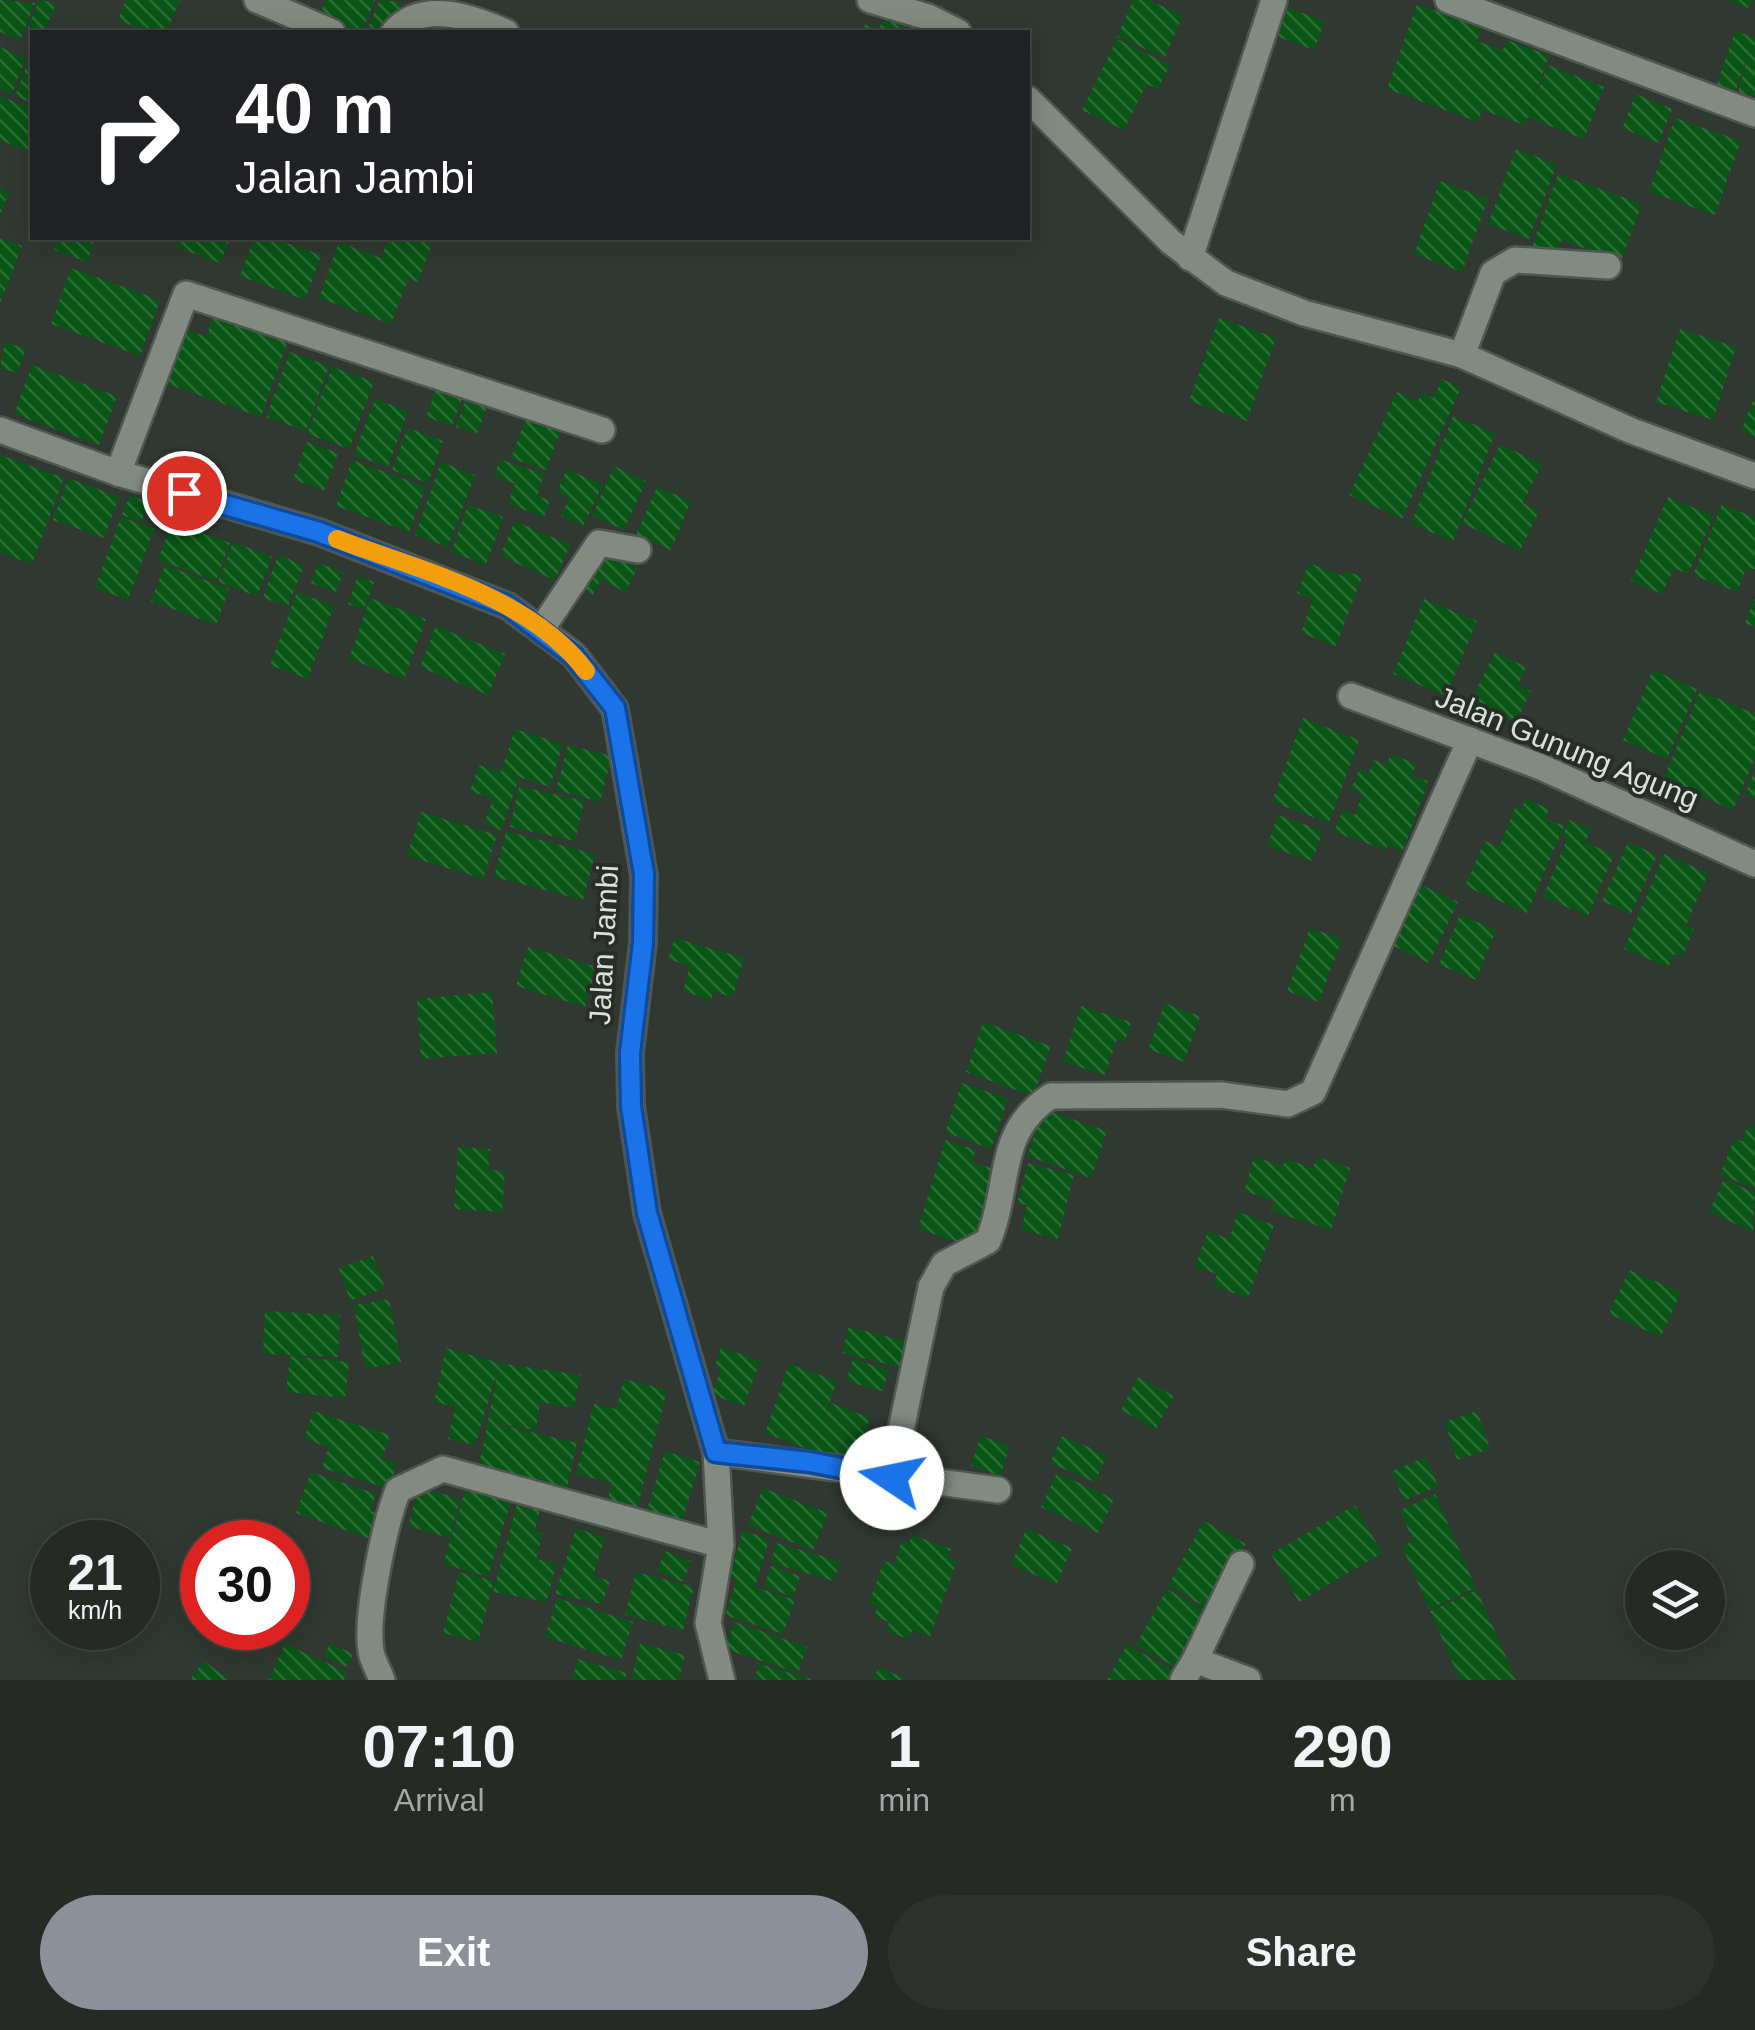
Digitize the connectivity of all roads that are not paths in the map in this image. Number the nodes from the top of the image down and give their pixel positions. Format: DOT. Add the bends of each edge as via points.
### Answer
graph roads {
  1 [pos="257,0"];
  2 [pos="870,0"];
  3 [pos="1274,0"];
  4 [pos="1448,0"];
  5 [pos="327,30"];
  6 [pos="396,30"];
  7 [pos="501,30"];
  8 [pos="954,30"];
  9 [pos="1030,101"];
  10 [pos="1755,114"];
  11 [pos="1190,258"];
  12 [pos="1608,266"];
  13 [pos="1462,356"];
  14 [pos="0,430"];
  15 [pos="602,430"];
  16 [pos="118,474"];
  17 [pos="1755,476"];
  18 [pos="638,550"];
  19 [pos="541,630"];
  20 [pos="1351,696"];
  21 [pos="1470,740"];
  22 [pos="1755,864"];
  23 [pos="716,1452"];
  24 [pos="892,1478"];
  25 [pos="998,1490"];
  26 [pos="720,1545"];
  27 [pos="1241,1564"];
  28 [pos="1189,1670"];
  29 [pos="382,1680"];
  30 [pos="722,1680"];
  31 [pos="1248,1680"];
  1 -- 5 [label="street"];
  2 -- 8 [label="street"];
  3 -- 11 [label="street"];
  4 -- 10 [label="street"];
  6 -- 7 [label="street" via="408,15 440,6"];
  9 -- 11 [label="street"];
  11 -- 13 [label="street" via="1226,283 1304,313"];
  12 -- 13 [label="street" via="1526,260 1492,272"];
  13 -- 17 [label="street"];
  14 -- 16 [label="street, Jalan Jambi"];
  15 -- 16 [label="street" via="186,294"];
  16 -- 19 [label="street, Jalan Jambi" via="319,532 508,606"];
  18 -- 19 [label="street" via="598,544"];
  19 -- 23 [label="street, Jalan Jambi" via="574,656 615,708 644,874 631,1106 647,1213"];
  20 -- 21 [label="street, Jalan Gunung Agung"];
  21 -- 22 [label="street, Jalan Gunung Agung"];
  21 -- 24 [label="street" via="1313,1092 1288,1104 1220,1095 1051,1096 1028,1110 1016,1127 988,1241 944,1264 930,1287"];
  23 -- 24 [label="street"];
  23 -- 26 [label="street, Jalan Jambi"];
  24 -- 25 [label="street"];
  26 -- 29 [label="street" via="443,1469 398,1490 392,1505 370,1650"];
  26 -- 30 [label="street, Jalan Jambi" via="708,1624"];
  27 -- 28 [label="street"];
  28 -- 31 [label="street"];
}
